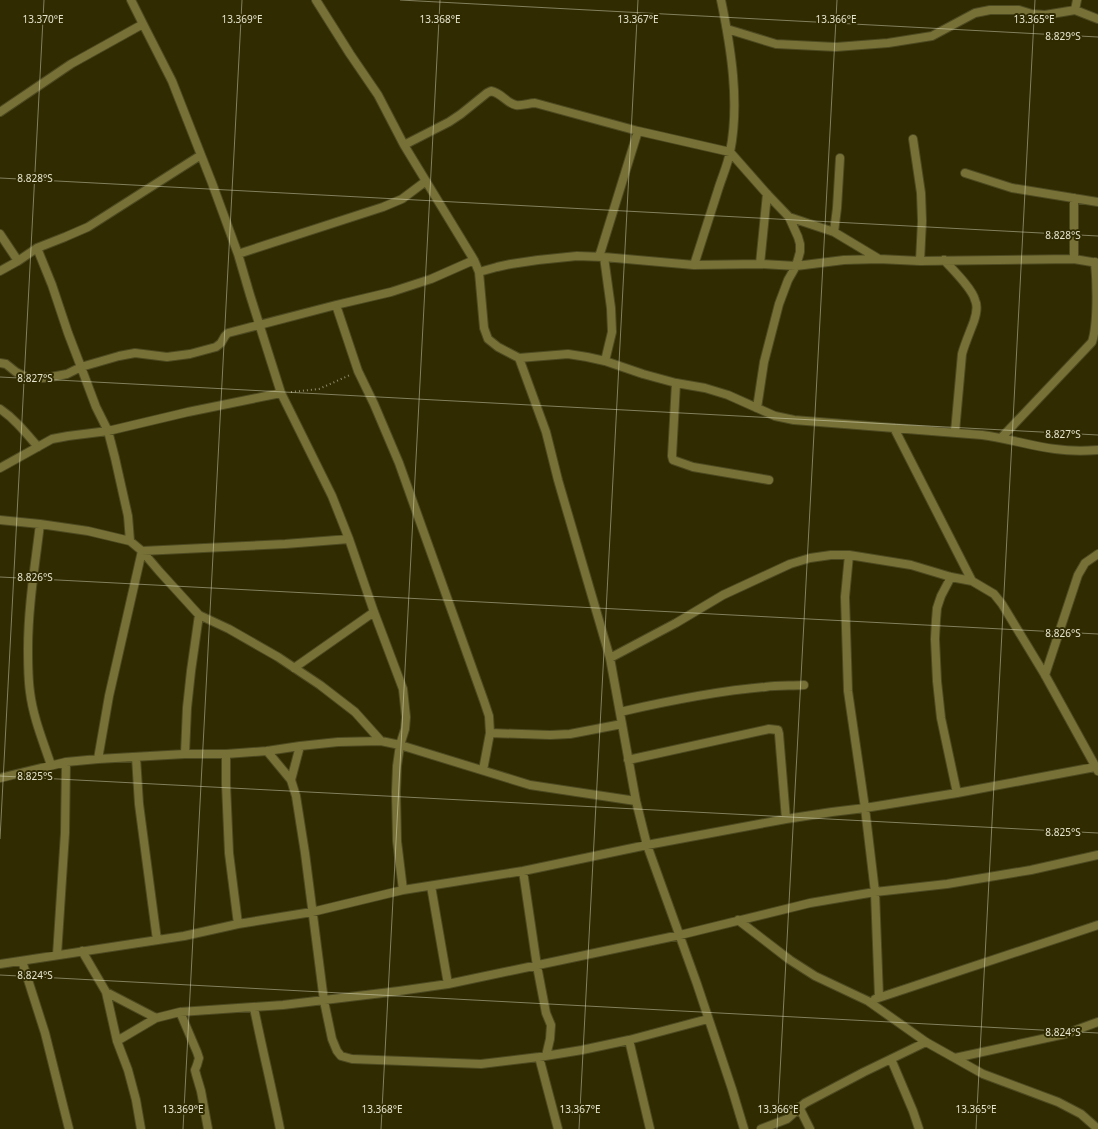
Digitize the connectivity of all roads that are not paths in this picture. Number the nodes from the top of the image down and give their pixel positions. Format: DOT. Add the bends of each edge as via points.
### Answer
graph roads {
  1 [pos="131,0"];
  2 [pos="316,0"];
  3 [pos="721,0"];
  4 [pos="1077,0"];
  5 [pos="1075,10"];
  6 [pos="1098,20"];
  7 [pos="143,24"];
  8 [pos="727,29"];
  9 [pos="0,112"];
  10 [pos="638,131"];
  11 [pos="914,139"];
  12 [pos="404,145"];
  13 [pos="730,152"];
  14 [pos="201,155"];
  15 [pos="840,158"];
  16 [pos="965,173"];
  17 [pos="426,181"];
  18 [pos="767,194"];
  19 [pos="1074,198"];
  20 [pos="1098,202"];
  21 [pos="789,217"];
  22 [pos="834,232"];
  23 [pos="0,234"];
  24 [pos="37,248"];
  25 [pos="238,254"];
  26 [pos="602,257"];
  27 [pos="879,259"];
  28 [pos="1074,259"];
  29 [pos="474,260"];
  30 [pos="944,260"];
  31 [pos="18,261"];
  32 [pos="920,261"];
  33 [pos="1097,262"];
  34 [pos="760,264"];
  35 [pos="694,265"];
  36 [pos="782,266"];
  37 [pos="796,266"];
  38 [pos="0,271"];
  39 [pos="480,272"];
  40 [pos="788,280"];
  41 [pos="336,305"];
  42 [pos="260,326"];
  43 [pos="519,358"];
  44 [pos="605,361"];
  45 [pos="0,363"];
  46 [pos="81,367"];
  47 [pos="676,383"];
  48 [pos="281,393"];
  49 [pos="757,408"];
  50 [pos="0,409"];
  51 [pos="894,428"];
  52 [pos="108,431"];
  53 [pos="955,432"];
  54 [pos="1002,437"];
  55 [pos="38,447"];
  56 [pos="1098,450"];
  57 [pos="0,468"];
  58 [pos="769,480"];
  59 [pos="0,520"];
  60 [pos="40,524"];
  61 [pos="349,539"];
  62 [pos="130,541"];
  63 [pos="142,551"];
  64 [pos="1098,554"];
  65 [pos="848,555"];
  66 [pos="951,577"];
  67 [pos="972,581"];
  68 [pos="374,612"];
  69 [pos="199,615"];
  70 [pos="610,658"];
  71 [pos="294,668"];
  72 [pos="1044,675"];
  73 [pos="804,685"];
  74 [pos="620,712"];
  75 [pos="622,724"];
  76 [pos="490,733"];
  77 [pos="381,741"];
  78 [pos="400,745"];
  79 [pos="300,746"];
  80 [pos="267,751"];
  81 [pos="185,754"];
  82 [pos="226,754"];
  83 [pos="136,757"];
  84 [pos="98,759"];
  85 [pos="628,760"];
  86 [pos="66,762"];
  87 [pos="51,765"];
  88 [pos="1097,769"];
  89 [pos="483,770"];
  90 [pos="0,778"];
  91 [pos="291,780"];
  92 [pos="957,793"];
  93 [pos="636,802"];
  94 [pos="865,808"];
  95 [pos="786,819"];
  96 [pos="647,845"];
  97 [pos="1098,855"];
  98 [pos="523,872"];
  99 [pos="431,886"];
  100 [pos="403,890"];
  101 [pos="875,892"];
  102 [pos="312,912"];
  103 [pos="738,920"];
  104 [pos="238,924"];
  105 [pos="1098,925"];
  106 [pos="680,935"];
  107 [pos="157,940"];
  108 [pos="82,951"];
  109 [pos="58,955"];
  110 [pos="22,961"];
  111 [pos="0,964"];
  112 [pos="537,966"];
  113 [pos="448,984"];
  114 [pos="106,992"];
  115 [pos="879,997"];
  116 [pos="324,1001"];
  117 [pos="868,1001"];
  118 [pos="254,1008"];
  119 [pos="180,1012"];
  120 [pos="156,1018"];
  121 [pos="708,1019"];
  122 [pos="1098,1022"];
  123 [pos="630,1040"];
  124 [pos="117,1041"];
  125 [pos="926,1042"];
  126 [pos="542,1056"];
  127 [pos="955,1058"];
  128 [pos="891,1059"];
  129 [pos="799,1107"];
  130 [pos="69,1129"];
  131 [pos="140,1129"];
  132 [pos="208,1129"];
  133 [pos="280,1129"];
  134 [pos="558,1129"];
  135 [pos="650,1129"];
  136 [pos="744,1129"];
  137 [pos="761,1129"];
  138 [pos="810,1129"];
  139 [pos="919,1129"];
  140 [pos="1098,1129"];
  1 -- 7 [label="street"];
  2 -- 12 [label="street" via="378,95"];
  3 -- 8 [label="street"];
  4 -- 5 [label="street"];
  5 -- 6 [label="street"];
  5 -- 8 [label="street" via="1045,16 1019,10 990,10 975,13 932,36 836,47 776,44"];
  7 -- 9 [label="street" via="71,64"];
  7 -- 14 [label="street" via="172,81"];
  8 -- 13 [label="street" via="734,90"];
  10 -- 12 [label="street" via="535,103 515,105 497,92 491,91 461,114"];
  10 -- 13 [label="street"];
  10 -- 26 [label="street"];
  11 -- 32 [label="street" via="921,194"];
  12 -- 17 [label="street"];
  13 -- 18 [label="street"];
  13 -- 35 [label="street"];
  14 -- 24 [label="street" via="88,227"];
  14 -- 25 [label="street"];
  15 -- 22 [label="street"];
  16 -- 19 [label="street" via="1012,188"];
  17 -- 25 [label="street" via="402,198 383,207"];
  17 -- 29 [label="street"];
  18 -- 21 [label="street"];
  18 -- 34 [label="street"];
  19 -- 20 [label="street"];
  19 -- 28 [label="street"];
  21 -- 22 [label="street"];
  21 -- 37 [label="street" via="800,244"];
  22 -- 27 [label="street"];
  23 -- 31 [label="street"];
  24 -- 31 [label="street"];
  24 -- 46 [label="street"];
  25 -- 42 [label="street"];
  26 -- 35 [label="street"];
  26 -- 39 [label="street" via="577,256 538,260"];
  26 -- 44 [label="street" via="611,308 612,332"];
  27 -- 32 [label="street"];
  27 -- 37 [label="street"];
  28 -- 30 [label="street"];
  28 -- 33 [label="street"];
  29 -- 39 [label="street"];
  29 -- 41 [label="street" via="431,279"];
  30 -- 32 [label="street"];
  30 -- 53 [label="street" via="971,292 976,306 974,321 962,354"];
  31 -- 38 [label="street"];
  33 -- 54 [label="street" via="1096,335"];
  34 -- 35 [label="street"];
  34 -- 36 [label="street"];
  36 -- 37 [label="street"];
  36 -- 40 [label="street"];
  37 -- 40 [label="street"];
  39 -- 43 [label="street" via="484,328 488,338 498,347"];
  40 -- 49 [label="street" via="764,362"];
  41 -- 42 [label="street"];
  41 -- 76 [label="street" via="358,371 399,463 484,700"];
  42 -- 46 [label="street" via="228,334 216,347 190,354 167,357 135,353"];
  42 -- 48 [label="street"];
  43 -- 44 [label="street" via="568,354"];
  43 -- 70 [label="street" via="546,432"];
  44 -- 47 [label="street"];
  45 -- 46 [label="street" via="33,379 60,376"];
  46 -- 52 [label="street"];
  47 -- 49 [label="street" via="728,395"];
  47 -- 58 [label="street" via="673,460 693,467"];
  48 -- 52 [label="street"];
  48 -- 61 [label="street" via="332,496"];
  49 -- 51 [label="street" via="775,416 794,420"];
  50 -- 55 [label="street" via="14,420"];
  51 -- 53 [label="street"];
  51 -- 67 [label="street"];
  52 -- 55 [label="street" via="52,439"];
  52 -- 62 [label="street" via="128,516"];
  53 -- 54 [label="street"];
  54 -- 56 [label="street" via="1056,449"];
  55 -- 57 [label="street"];
  59 -- 60 [label="street"];
  60 -- 62 [label="street" via="88,531"];
  60 -- 87 [label="street" via="28,622 28,671 34,714"];
  61 -- 63 [label="street"];
  61 -- 68 [label="street"];
  62 -- 63 [label="street"];
  63 -- 69 [label="street"];
  63 -- 84 [label="street" via="109,696"];
  64 -- 72 [label="street" via="1078,575"];
  65 -- 66 [label="street" via="911,566"];
  65 -- 70 [label="street" via="810,558 790,564 723,595"];
  65 -- 94 [label="street" via="845,597 848,691"];
  66 -- 67 [label="street"];
  66 -- 92 [label="street" via="941,596 935,639 941,718"];
  67 -- 72 [label="street" via="994,594 1002,604"];
  68 -- 71 [label="street"];
  68 -- 78 [label="street" via="403,689 406,717"];
  69 -- 71 [label="street"];
  69 -- 81 [label="street" via="187,708"];
  70 -- 74 [label="street"];
  71 -- 77 [label="street" via="355,712"];
  72 -- 88 [label="street"];
  73 -- 74 [label="street" via="727,691"];
  74 -- 75 [label="street"];
  75 -- 76 [label="street" via="570,734"];
  75 -- 85 [label="street"];
  76 -- 89 [label="street"];
  77 -- 78 [label="street"];
  77 -- 79 [label="street"];
  78 -- 89 [label="street"];
  78 -- 100 [label="street" via="396,811"];
  79 -- 80 [label="street"];
  79 -- 91 [label="street"];
  80 -- 82 [label="street"];
  80 -- 91 [label="street"];
  81 -- 82 [label="street"];
  81 -- 83 [label="street"];
  82 -- 104 [label="street" via="230,854"];
  83 -- 84 [label="street"];
  83 -- 107 [label="street" via="139,804"];
  84 -- 86 [label="street"];
  85 -- 93 [label="street"];
  85 -- 95 [label="street" via="769,728 778,730"];
  86 -- 87 [label="street"];
  86 -- 109 [label="street"];
  87 -- 90 [label="street"];
  88 -- 92 [label="street"];
  89 -- 93 [label="street" via="530,785"];
  91 -- 102 [label="street" via="299,809"];
  92 -- 94 [label="street"];
  93 -- 96 [label="street"];
  94 -- 95 [label="street"];
  94 -- 101 [label="street"];
  95 -- 96 [label="street"];
  96 -- 98 [label="street"];
  96 -- 106 [label="street"];
  97 -- 101 [label="street" via="1031,870 947,884"];
  98 -- 99 [label="street"];
  98 -- 112 [label="street"];
  99 -- 100 [label="street"];
  99 -- 113 [label="street"];
  100 -- 102 [label="street"];
  101 -- 103 [label="street" via="810,903"];
  101 -- 115 [label="street"];
  102 -- 104 [label="street"];
  102 -- 116 [label="street"];
  103 -- 106 [label="street"];
  103 -- 117 [label="street" via="815,976"];
  104 -- 107 [label="street"];
  105 -- 115 [label="street"];
  106 -- 112 [label="street"];
  106 -- 121 [label="street"];
  107 -- 108 [label="street"];
  108 -- 109 [label="street"];
  108 -- 114 [label="street"];
  109 -- 110 [label="street"];
  110 -- 111 [label="street"];
  110 -- 130 [label="street"];
  112 -- 113 [label="street"];
  112 -- 126 [label="street" via="546,1013 551,1025 550,1039"];
  113 -- 116 [label="street"];
  114 -- 120 [label="street"];
  114 -- 124 [label="street"];
  115 -- 117 [label="street"];
  116 -- 118 [label="street"];
  116 -- 126 [label="street" via="332,1039 337,1051 347,1058 481,1064"];
  117 -- 125 [label="street"];
  118 -- 119 [label="street"];
  118 -- 133 [label="street"];
  119 -- 120 [label="street"];
  119 -- 132 [label="street" via="198,1052 195,1070"];
  120 -- 124 [label="street"];
  121 -- 123 [label="street"];
  121 -- 136 [label="street"];
  122 -- 127 [label="street" via="1065,1034"];
  123 -- 126 [label="street"];
  123 -- 135 [label="street"];
  124 -- 131 [label="street" via="136,1100"];
  125 -- 127 [label="street"];
  125 -- 128 [label="street"];
  126 -- 134 [label="street"];
  127 -- 140 [label="street" via="983,1074 1058,1102 1081,1114"];
  128 -- 129 [label="street"];
  128 -- 139 [label="street"];
  129 -- 137 [label="street" via="787,1119"];
  129 -- 138 [label="street"];
}
